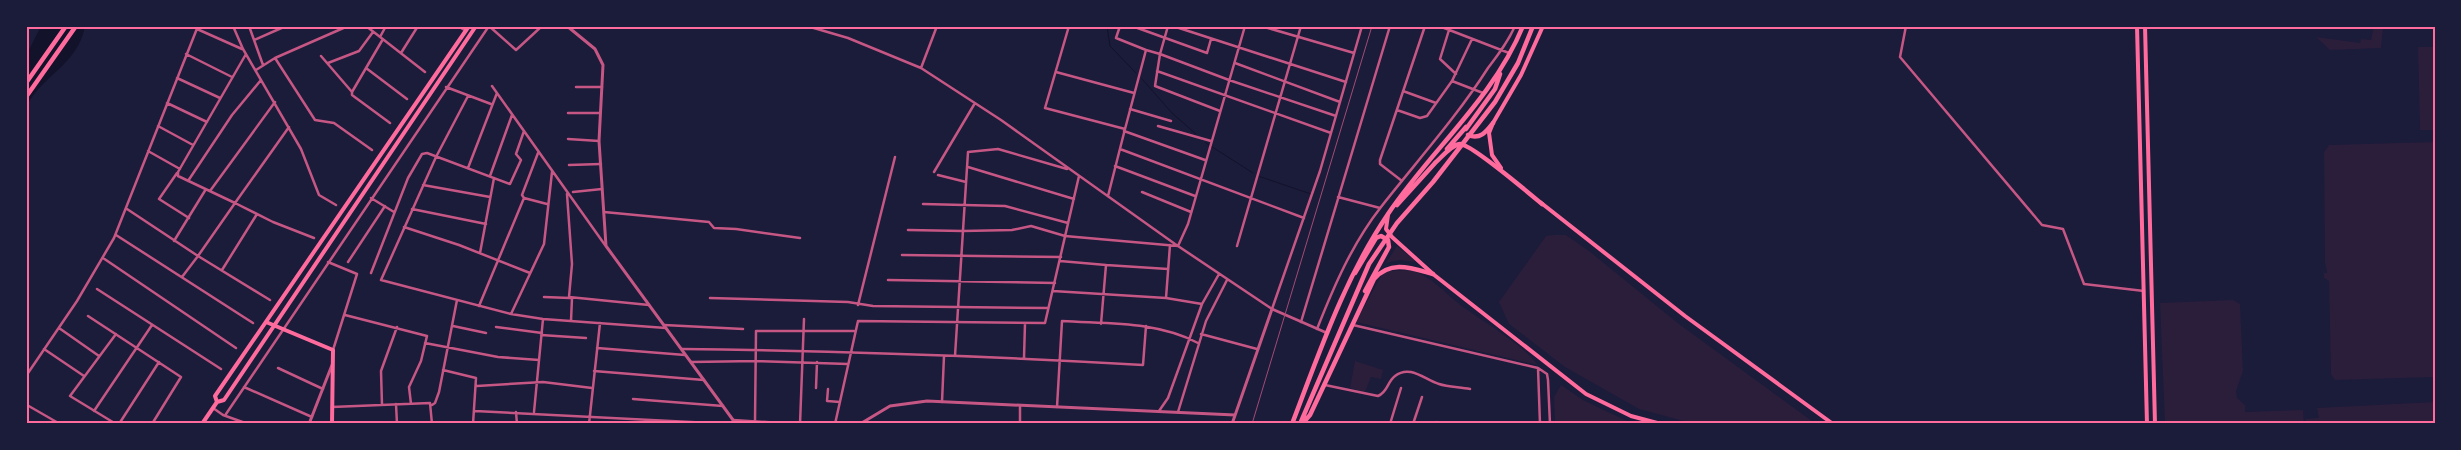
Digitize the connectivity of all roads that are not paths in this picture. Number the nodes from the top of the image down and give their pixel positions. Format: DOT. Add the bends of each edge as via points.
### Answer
graph roads {
  1 [pos="66,26"];
  2 [pos="76,26"];
  3 [pos="233,26"];
  4 [pos="249,26"];
  5 [pos="286,26"];
  6 [pos="348,26"];
  7 [pos="366,26"];
  8 [pos="386,26"];
  9 [pos="418,26"];
  10 [pos="458,26"];
  11 [pos="469,26"];
  12 [pos="476,26"];
  13 [pos="489,26"];
  14 [pos="542,26"];
  15 [pos="567,26"];
  16 [pos="807,26"];
  17 [pos="937,26"];
  18 [pos="1069,26"];
  19 [pos="1120,26"];
  20 [pos="1132,26"];
  21 [pos="1168,26"];
  22 [pos="1245,26"];
  23 [pos="1261,26"];
  24 [pos="1301,26"];
  25 [pos="1362,26"];
  26 [pos="1390,26"];
  27 [pos="1425,26"];
  28 [pos="1439,26"];
  29 [pos="1514,26"];
  30 [pos="1523,26"];
  31 [pos="1533,26"];
  32 [pos="1543,26"];
  33 [pos="1906,26"];
  34 [pos="2137,26"];
  35 [pos="2145,26"];
  36 [pos="197,28"];
  37 [pos="1179,28"];
  38 [pos="1449,30"];
  39 [pos="466,31"];
  40 [pos="373,32"];
  41 [pos="1298,36"];
  42 [pos="380,37"];
  43 [pos="1165,38"];
  44 [pos="383,39"];
  45 [pos="1211,39"];
  46 [pos="1472,39"];
  47 [pos="254,40"];
  48 [pos="1239,48"];
  49 [pos="243,49"];
  50 [pos="1146,50"];
  51 [pos="1501,50"];
  52 [pos="401,53"];
  53 [pos="1354,53"];
  54 [pos="186,54"];
  55 [pos="246,54"];
  56 [pos="1160,54"];
  57 [pos="1510,54"];
  58 [pos="321,56"];
  59 [pos="275,58"];
  60 [pos="328,63"];
  61 [pos="1234,63"];
  62 [pos="263,65"];
  63 [pos="1290,65"];
  64 [pos="366,68"];
  65 [pos="921,68"];
  66 [pos="1503,68"];
  67 [pos="256,70"];
  68 [pos="1157,71"];
  69 [pos="425,72"];
  70 [pos="1056,72"];
  71 [pos="1456,74"];
  72 [pos="232,77"];
  73 [pos="177,78"];
  74 [pos="261,80"];
  75 [pos="1229,80"];
  76 [pos="1285,81"];
  77 [pos="1452,81"];
  78 [pos="1346,82"];
  79 [pos="26,83"];
  80 [pos="492,86"];
  81 [pos="446,87"];
  82 [pos="576,87"];
  83 [pos="602,87"];
  84 [pos="1474,89"];
  85 [pos="1403,91"];
  86 [pos="352,92"];
  87 [pos="497,93"];
  88 [pos="1134,93"];
  89 [pos="1485,94"];
  90 [pos="468,96"];
  91 [pos="1225,96"];
  92 [pos="26,97"];
  93 [pos="220,98"];
  94 [pos="406,98"];
  95 [pos="1280,98"];
  96 [pos="275,102"];
  97 [pos="1340,102"];
  98 [pos="167,103"];
  99 [pos="975,103"];
  100 [pos="1436,103"];
  101 [pos="491,104"];
  102 [pos="1130,109"];
  103 [pos="1397,110"];
  104 [pos="1220,111"];
  105 [pos="568,113"];
  106 [pos="600,113"];
  107 [pos="1276,113"];
  108 [pos="512,114"];
  109 [pos="1336,116"];
  110 [pos="1172,121"];
  111 [pos="207,122"];
  112 [pos="390,123"];
  113 [pos="1493,123"];
  114 [pos="158,126"];
  115 [pos="289,126"];
  116 [pos="1158,126"];
  117 [pos="1466,127"];
  118 [pos="1124,130"];
  119 [pos="524,131"];
  120 [pos="1331,133"];
  121 [pos="568,139"];
  122 [pos="599,141"];
  123 [pos="1211,141"];
  124 [pos="193,145"];
  125 [pos="1120,149"];
  126 [pos="372,150"];
  127 [pos="148,151"];
  128 [pos="538,152"];
  129 [pos="436,157"];
  130 [pos="896,157"];
  131 [pos="1206,160"];
  132 [pos="1435,163"];
  133 [pos="601,164"];
  134 [pos="569,166"];
  135 [pos="967,166"];
  136 [pos="1115,166"];
  137 [pos="180,168"];
  138 [pos="468,168"];
  139 [pos="1071,170"];
  140 [pos="552,172"];
  141 [pos="934,172"];
  142 [pos="177,173"];
  143 [pos="938,174"];
  144 [pos="490,176"];
  145 [pos="1079,176"];
  146 [pos="494,178"];
  147 [pos="1200,179"];
  148 [pos="188,181"];
  149 [pos="1403,181"];
  150 [pos="966,182"];
  151 [pos="423,185"];
  152 [pos="206,189"];
  153 [pos="602,189"];
  154 [pos="210,191"];
  155 [pos="573,192"];
  156 [pos="1142,192"];
  157 [pos="567,193"];
  158 [pos="1107,196"];
  159 [pos="1195,196"];
  160 [pos="491,197"];
  161 [pos="1338,197"];
  162 [pos="371,198"];
  163 [pos="524,198"];
  164 [pos="1250,198"];
  165 [pos="1074,199"];
  166 [pos="235,203"];
  167 [pos="547,204"];
  168 [pos="923,204"];
  169 [pos="1542,204"];
  170 [pos="336,205"];
  171 [pos="385,206"];
  172 [pos="965,206"];
  173 [pos="1380,208"];
  174 [pos="127,209"];
  175 [pos="412,210"];
  176 [pos="394,212"];
  177 [pos="604,212"];
  178 [pos="1191,212"];
  179 [pos="1389,212"];
  180 [pos="257,214"];
  181 [pos="189,218"];
  182 [pos="1304,218"];
  183 [pos="1068,222"];
  184 [pos="486,224"];
  185 [pos="404,227"];
  186 [pos="908,230"];
  187 [pos="963,231"];
  188 [pos="116,234"];
  189 [pos="1065,236"];
  190 [pos="314,238"];
  191 [pos="800,238"];
  192 [pos="174,242"];
  193 [pos="1170,245"];
  194 [pos="606,246"];
  195 [pos="1178,246"];
  196 [pos="1237,246"];
  197 [pos="480,253"];
  198 [pos="902,255"];
  199 [pos="198,256"];
  200 [pos="961,256"];
  201 [pos="1060,257"];
  202 [pos="102,258"];
  203 [pos="498,260"];
  204 [pos="1060,261"];
  205 [pos="328,262"];
  206 [pos="348,262"];
  207 [pos="1106,265"];
  208 [pos="1168,269"];
  209 [pos="222,271"];
  210 [pos="530,272"];
  211 [pos="370,273"];
  212 [pos="1219,274"];
  213 [pos="1433,274"];
  214 [pos="182,277"];
  215 [pos="888,280"];
  216 [pos="1227,280"];
  217 [pos="1349,280"];
  218 [pos="960,281"];
  219 [pos="1055,283"];
  220 [pos="97,289"];
  221 [pos="1053,291"];
  222 [pos="2144,291"];
  223 [pos="1104,294"];
  224 [pos="544,297"];
  225 [pos="571,298"];
  226 [pos="710,298"];
  227 [pos="1166,298"];
  228 [pos="1364,298"];
  229 [pos="270,300"];
  230 [pos="458,300"];
  231 [pos="1202,304"];
  232 [pos="649,305"];
  233 [pos="858,305"];
  234 [pos="478,306"];
  235 [pos="957,308"];
  236 [pos="1049,308"];
  237 [pos="1272,309"];
  238 [pos="511,314"];
  239 [pos="345,315"];
  240 [pos="88,316"];
  241 [pos="543,319"];
  242 [pos="804,319"];
  243 [pos="571,321"];
  244 [pos="266,322"];
  245 [pos="1301,322"];
  246 [pos="253,323"];
  247 [pos="600,323"];
  248 [pos="956,323"];
  249 [pos="1025,323"];
  250 [pos="1101,324"];
  251 [pos="152,325"];
  252 [pos="1351,325"];
  253 [pos="274,326"];
  254 [pos="453,326"];
  255 [pos="1146,326"];
  256 [pos="397,327"];
  257 [pos="496,327"];
  258 [pos="665,327"];
  259 [pos="59,328"];
  260 [pos="743,329"];
  261 [pos="1317,329"];
  262 [pos="282,330"];
  263 [pos="804,330"];
  264 [pos="854,331"];
  265 [pos="486,333"];
  266 [pos="1327,333"];
  267 [pos="116,334"];
  268 [pos="542,334"];
  269 [pos="1201,334"];
  270 [pos="586,338"];
  271 [pos="1188,338"];
  272 [pos="425,343"];
  273 [pos="1198,343"];
  274 [pos="138,347"];
  275 [pos="236,348"];
  276 [pos="449,348"];
  277 [pos="597,348"];
  278 [pos="44,349"];
  279 [pos="682,349"];
  280 [pos="1257,349"];
  281 [pos="332,350"];
  282 [pos="756,350"];
  283 [pos="803,351"];
  284 [pos="850,353"];
  285 [pos="685,355"];
  286 [pos="99,356"];
  287 [pos="944,356"];
  288 [pos="955,356"];
  289 [pos="1024,358"];
  290 [pos="539,360"];
  291 [pos="1060,360"];
  292 [pos="756,361"];
  293 [pos="160,362"];
  294 [pos="691,362"];
  295 [pos="802,362"];
  296 [pos="818,362"];
  297 [pos="332,364"];
  298 [pos="848,364"];
  299 [pos="278,368"];
  300 [pos="1538,368"];
  301 [pos="221,369"];
  302 [pos="443,370"];
  303 [pos="594,371"];
  304 [pos="26,376"];
  305 [pos="84,376"];
  306 [pos="704,380"];
  307 [pos="537,384"];
  308 [pos="1324,385"];
  309 [pos="244,386"];
  310 [pos="477,386"];
  311 [pos="592,388"];
  312 [pos="816,388"];
  313 [pos="1401,388"];
  314 [pos="323,389"];
  315 [pos="828,389"];
  316 [pos="1470,389"];
  317 [pos="1422,397"];
  318 [pos="633,399"];
  319 [pos="217,402"];
  320 [pos="840,402"];
  321 [pos="942,402"];
  322 [pos="396,404"];
  323 [pos="411,404"];
  324 [pos="27,405"];
  325 [pos="382,405"];
  326 [pos="432,405"];
  327 [pos="723,406"];
  328 [pos="1020,406"];
  329 [pos="1057,407"];
  330 [pos="213,408"];
  331 [pos="331,408"];
  332 [pos="475,411"];
  333 [pos="1159,411"];
  334 [pos="94,412"];
  335 [pos="516,412"];
  336 [pos="534,412"];
  337 [pos="1178,412"];
  338 [pos="226,414"];
  339 [pos="1235,414"];
  340 [pos="1310,415"];
  341 [pos="589,416"];
  342 [pos="312,418"];
  343 [pos="755,421"];
  344 [pos="731,422"];
  345 [pos="866,422"];
  346 [pos="60,424"];
  347 [pos="117,424"];
  348 [pos="152,424"];
  349 [pos="202,424"];
  350 [pos="248,424"];
  351 [pos="309,424"];
  352 [pos="332,424"];
  353 [pos="397,424"];
  354 [pos="432,424"];
  355 [pos="472,424"];
  356 [pos="517,424"];
  357 [pos="589,424"];
  358 [pos="736,424"];
  359 [pos="799,424"];
  360 [pos="835,424"];
  361 [pos="860,424"];
  362 [pos="1020,424"];
  363 [pos="1232,424"];
  364 [pos="1292,424"];
  365 [pos="1301,424"];
  366 [pos="1307,424"];
  367 [pos="1390,424"];
  368 [pos="1413,424"];
  369 [pos="1540,424"];
  370 [pos="1550,424"];
  371 [pos="1661,424"];
  372 [pos="1833,424"];
  373 [pos="2147,424"];
  374 [pos="2155,424"];
  1 -- 79 [label="highway"];
  2 -- 92 [label="highway"];
  3 -- 49 [label="street"];
  4 -- 47 [label="street"];
  5 -- 47 [label="street"];
  6 -- 59 [label="street"];
  7 -- 40 [label="street"];
  8 -- 42 [label="street"];
  9 -- 52 [label="street"];
  10 -- 39 [label="street"];
  11 -- 39 [label="main road"];
  12 -- 253 [label="main road"];
  13 -- 14 [label="street" via="516,50"];
  13 -- 81 [label="street"];
  15 -- 83 [label="street" via="595,49 603,65"];
  16 -- 65 [label="street" via="848,38"];
  17 -- 65 [label="street"];
  18 -- 70 [label="street"];
  19 -- 50 [label="street" via="1116,38"];
  20 -- 43 [label="street"];
  21 -- 43 [label="street"];
  22 -- 48 [label="street"];
  23 -- 41 [label="street"];
  24 -- 41 [label="street"];
  25 -- 53 [label="street"];
  26 -- 161 [label="street"];
  27 -- 85 [label="street"];
  28 -- 38 [label="street"];
  29 -- 51 [label="street"];
  30 -- 57 [label="highway"];
  31 -- 365 [label="highway" via="1518,63 1495,102 1397,223 1369,264"];
  32 -- 113 [label="main road" via="1521,75"];
  33 -- 222 [label="street" via="1900,58 2041,224 2063,229 2084,284"];
  34 -- 222 [label="main road"];
  35 -- 374 [label="main road"];
  36 -- 49 [label="street"];
  36 -- 54 [label="street"];
  37 -- 45 [label="street"];
  38 -- 46 [label="street"];
  38 -- 71 [label="street" via="1440,59"];
  39 -- 244 [label="main road"];
  40 -- 42 [label="street"];
  40 -- 60 [label="street" via="359,51"];
  41 -- 53 [label="street"];
  41 -- 63 [label="street"];
  42 -- 44 [label="street"];
  43 -- 45 [label="street" via="1207,53"];
  43 -- 56 [label="street"];
  44 -- 52 [label="street"];
  44 -- 64 [label="street"];
  45 -- 48 [label="street"];
  46 -- 51 [label="street"];
  46 -- 71 [label="street"];
  47 -- 62 [label="street"];
  48 -- 61 [label="street"];
  48 -- 63 [label="street"];
  49 -- 55 [label="street"];
  50 -- 56 [label="street"];
  50 -- 88 [label="street"];
  51 -- 57 [label="street"];
  51 -- 84 [label="street"];
  52 -- 69 [label="street"];
  53 -- 78 [label="street"];
  54 -- 72 [label="street"];
  54 -- 73 [label="street"];
  55 -- 67 [label="street"];
  55 -- 72 [label="street"];
  56 -- 68 [label="street"];
  56 -- 75 [label="street"];
  57 -- 66 [label="highway"];
  58 -- 60 [label="street"];
  59 -- 62 [label="street"];
  59 -- 126 [label="street" via="315,120 334,122"];
  60 -- 86 [label="street"];
  61 -- 75 [label="street"];
  61 -- 76 [label="street"];
  62 -- 67 [label="street"];
  63 -- 76 [label="street"];
  63 -- 78 [label="street"];
  64 -- 86 [label="street"];
  64 -- 94 [label="street"];
  65 -- 99 [label="street"];
  66 -- 89 [label="highway"];
  66 -- 117 [label="highway" via="1495,89"];
  67 -- 74 [label="street"];
  68 -- 91 [label="street"];
  68 -- 104 [label="street" via="1155,86"];
  70 -- 88 [label="street"];
  70 -- 118 [label="street" via="1046,108"];
  71 -- 77 [label="street"];
  72 -- 93 [label="street"];
  73 -- 93 [label="street"];
  73 -- 98 [label="street"];
  74 -- 96 [label="street"];
  74 -- 148 [label="street" via="232,114"];
  75 -- 91 [label="street"];
  75 -- 95 [label="street"];
  76 -- 95 [label="street"];
  76 -- 97 [label="street"];
  77 -- 84 [label="street"];
  77 -- 100 [label="street"];
  78 -- 97 [label="street"];
  80 -- 87 [label="street"];
  81 -- 90 [label="street"];
  81 -- 162 [label="street"];
  82 -- 83 [label="street"];
  83 -- 106 [label="street"];
  84 -- 89 [label="street"];
  84 -- 149 [label="street"];
  85 -- 100 [label="street"];
  85 -- 103 [label="street"];
  86 -- 112 [label="street" via="354,97"];
  87 -- 101 [label="street"];
  87 -- 108 [label="street"];
  88 -- 102 [label="street"];
  89 -- 179 [label="highway"];
  90 -- 101 [label="street"];
  90 -- 129 [label="street"];
  91 -- 104 [label="street"];
  91 -- 107 [label="street"];
  93 -- 111 [label="street"];
  95 -- 107 [label="street"];
  95 -- 109 [label="street"];
  96 -- 115 [label="street"];
  96 -- 154 [label="street"];
  97 -- 109 [label="street"];
  98 -- 111 [label="street"];
  98 -- 114 [label="street"];
  99 -- 139 [label="street"];
  99 -- 141 [label="street"];
  100 -- 103 [label="street" via="1420,118"];
  101 -- 138 [label="street"];
  102 -- 110 [label="street"];
  102 -- 118 [label="street"];
  103 -- 149 [label="street" via="1380,164"];
  104 -- 123 [label="street"];
  105 -- 106 [label="street"];
  106 -- 122 [label="street"];
  107 -- 120 [label="street"];
  107 -- 164 [label="street"];
  108 -- 119 [label="street"];
  108 -- 144 [label="street"];
  109 -- 120 [label="street"];
  111 -- 124 [label="street"];
  113 -- 117 [label="highway" via="1478,137 1468,135"];
  113 -- 169 [label="main road" via="1490,144 1498,166"];
  114 -- 124 [label="street"];
  114 -- 127 [label="street"];
  115 -- 166 [label="street"];
  115 -- 170 [label="street" via="319,195"];
  116 -- 123 [label="street"];
  117 -- 132 [label="highway"];
  118 -- 125 [label="street"];
  118 -- 131 [label="street"];
  119 -- 128 [label="street"];
  119 -- 146 [label="street" via="516,154 521,160 511,184"];
  120 -- 182 [label="street"];
  121 -- 122 [label="street"];
  122 -- 133 [label="street"];
  123 -- 131 [label="street"];
  124 -- 137 [label="street"];
  125 -- 136 [label="street"];
  125 -- 147 [label="street"];
  127 -- 137 [label="street"];
  127 -- 174 [label="street"];
  128 -- 140 [label="street"];
  128 -- 163 [label="street"];
  129 -- 138 [label="street"];
  129 -- 151 [label="street"];
  129 -- 176 [label="street" via="422,154"];
  130 -- 233 [label="street"];
  131 -- 147 [label="street"];
  132 -- 169 [label="highway" via="1451,148 1465,145"];
  132 -- 179 [label="highway"];
  133 -- 134 [label="street"];
  133 -- 153 [label="street"];
  135 -- 139 [label="street" via="968,152 998,149"];
  135 -- 150 [label="street"];
  135 -- 165 [label="street"];
  136 -- 158 [label="street"];
  136 -- 159 [label="street"];
  137 -- 142 [label="street"];
  138 -- 144 [label="street"];
  139 -- 145 [label="street"];
  140 -- 157 [label="street"];
  140 -- 167 [label="street"];
  142 -- 148 [label="street"];
  142 -- 181 [label="street" via="159,199"];
  143 -- 150 [label="street"];
  144 -- 146 [label="street"];
  145 -- 158 [label="street"];
  145 -- 165 [label="street"];
  146 -- 160 [label="street"];
  147 -- 159 [label="street"];
  147 -- 164 [label="street"];
  148 -- 152 [label="street"];
  149 -- 173 [label="street"];
  150 -- 172 [label="street"];
  151 -- 160 [label="street"];
  151 -- 175 [label="street"];
  152 -- 154 [label="street"];
  152 -- 181 [label="street"];
  153 -- 155 [label="street"];
  153 -- 177 [label="street"];
  154 -- 166 [label="street"];
  156 -- 178 [label="street"];
  157 -- 194 [label="street"];
  157 -- 225 [label="street"];
  158 -- 195 [label="street"];
  159 -- 178 [label="street"];
  160 -- 184 [label="street"];
  161 -- 173 [label="street"];
  161 -- 245 [label="street"];
  162 -- 171 [label="street"];
  162 -- 205 [label="street"];
  163 -- 167 [label="street"];
  163 -- 203 [label="street"];
  164 -- 182 [label="street"];
  164 -- 196 [label="street"];
  165 -- 183 [label="street"];
  166 -- 180 [label="street"];
  166 -- 199 [label="street"];
  167 -- 210 [label="street" via="544,244"];
  168 -- 172 [label="street"];
  169 -- 372 [label="main road" via="1685,316"];
  171 -- 176 [label="street"];
  171 -- 206 [label="street"];
  172 -- 183 [label="street" via="1005,206"];
  172 -- 187 [label="street"];
  173 -- 261 [label="street" via="1346,263"];
  174 -- 188 [label="street"];
  174 -- 192 [label="street"];
  175 -- 184 [label="street"];
  175 -- 185 [label="street"];
  176 -- 211 [label="street"];
  177 -- 191 [label="street" via="709,222 714,228"];
  177 -- 194 [label="street"];
  178 -- 195 [label="street"];
  179 -- 213 [label="main road" via="1388,232"];
  179 -- 217 [label="highway"];
  180 -- 190 [label="street"];
  180 -- 209 [label="street"];
  181 -- 192 [label="street"];
  182 -- 237 [label="street"];
  183 -- 189 [label="street"];
  184 -- 197 [label="street"];
  185 -- 197 [label="street"];
  185 -- 230 [label="street" via="380,280"];
  186 -- 187 [label="street"];
  187 -- 189 [label="street" via="1012,230 1031,226"];
  187 -- 200 [label="street"];
  188 -- 202 [label="street"];
  188 -- 214 [label="street"];
  189 -- 193 [label="street"];
  189 -- 201 [label="street"];
  192 -- 199 [label="street"];
  193 -- 195 [label="street"];
  193 -- 208 [label="street"];
  194 -- 232 [label="street"];
  195 -- 212 [label="street"];
  197 -- 203 [label="street"];
  198 -- 200 [label="street"];
  199 -- 209 [label="street"];
  199 -- 214 [label="street"];
  200 -- 201 [label="street"];
  200 -- 218 [label="street"];
  201 -- 204 [label="street"];
  202 -- 259 [label="street"];
  202 -- 275 [label="street"];
  203 -- 210 [label="street"];
  203 -- 234 [label="street"];
  204 -- 207 [label="street"];
  204 -- 219 [label="street"];
  205 -- 239 [label="street" via="357,274"];
  205 -- 262 [label="street"];
  207 -- 208 [label="street"];
  207 -- 223 [label="street"];
  208 -- 227 [label="street"];
  209 -- 229 [label="street"];
  210 -- 238 [label="street"];
  212 -- 216 [label="street"];
  212 -- 231 [label="street"];
  213 -- 228 [label="highway" via="1393,267 1380,272"];
  213 -- 371 [label="main road" via="1586,394 1631,416"];
  214 -- 246 [label="street"];
  215 -- 218 [label="street"];
  216 -- 237 [label="street"];
  216 -- 269 [label="street"];
  217 -- 228 [label="highway" via="1376,238 1381,236 1388,240 1389,248 1367,285"];
  217 -- 266 [label="highway"];
  218 -- 219 [label="street"];
  218 -- 235 [label="street"];
  219 -- 221 [label="street"];
  220 -- 251 [label="street"];
  221 -- 223 [label="street"];
  221 -- 236 [label="street"];
  222 -- 373 [label="main road"];
  223 -- 227 [label="street"];
  223 -- 250 [label="street"];
  224 -- 225 [label="street"];
  225 -- 232 [label="street"];
  225 -- 243 [label="street"];
  226 -- 233 [label="street" via="848,302"];
  227 -- 231 [label="street"];
  228 -- 252 [label="highway"];
  230 -- 234 [label="street"];
  230 -- 254 [label="street"];
  231 -- 271 [label="street"];
  232 -- 258 [label="street"];
  233 -- 235 [label="street"];
  234 -- 238 [label="street"];
  235 -- 236 [label="street"];
  235 -- 248 [label="street"];
  236 -- 249 [label="street" via="1046,322"];
  237 -- 245 [label="street"];
  237 -- 280 [label="street"];
  238 -- 241 [label="street"];
  239 -- 256 [label="street"];
  239 -- 281 [label="street"];
  240 -- 267 [label="street"];
  241 -- 243 [label="street"];
  241 -- 268 [label="street"];
  242 -- 263 [label="street"];
  243 -- 247 [label="street"];
  244 -- 253 [label="main road"];
  244 -- 319 [label="main road" via="215,396"];
  245 -- 261 [label="street"];
  247 -- 258 [label="street"];
  247 -- 277 [label="street"];
  248 -- 249 [label="street"];
  248 -- 264 [label="street" via="858,321"];
  248 -- 288 [label="street"];
  249 -- 289 [label="street"];
  250 -- 255 [label="street"];
  250 -- 291 [label="street" via="1062,321"];
  251 -- 274 [label="street"];
  251 -- 301 [label="street"];
  252 -- 300 [label="street"];
  252 -- 308 [label="highway"];
  253 -- 262 [label="main road"];
  253 -- 319 [label="main road" via="224,400"];
  254 -- 265 [label="street"];
  254 -- 276 [label="street"];
  255 -- 271 [label="street"];
  255 -- 291 [label="street" via="1143,366"];
  256 -- 272 [label="street" via="427,336"];
  256 -- 325 [label="street" via="381,371"];
  257 -- 268 [label="street"];
  258 -- 260 [label="street"];
  258 -- 279 [label="street"];
  259 -- 278 [label="street"];
  259 -- 286 [label="street"];
  261 -- 266 [label="street"];
  262 -- 281 [label="main road"];
  262 -- 309 [label="street"];
  263 -- 264 [label="street"];
  263 -- 282 [label="street" via="757,331"];
  263 -- 283 [label="street"];
  264 -- 284 [label="street"];
  266 -- 364 [label="highway"];
  267 -- 274 [label="street"];
  267 -- 286 [label="street"];
  268 -- 270 [label="street"];
  268 -- 290 [label="street"];
  269 -- 273 [label="street"];
  269 -- 280 [label="street"];
  271 -- 273 [label="street"];
  271 -- 333 [label="street" via="1170,392"];
  272 -- 276 [label="street"];
  272 -- 323 [label="street" via="409,387"];
  273 -- 337 [label="street"];
  274 -- 293 [label="street"];
  274 -- 334 [label="street"];
  276 -- 290 [label="street" via="498,358"];
  276 -- 302 [label="street"];
  277 -- 285 [label="street"];
  277 -- 303 [label="street"];
  278 -- 304 [label="street"];
  278 -- 305 [label="street"];
  279 -- 282 [label="street"];
  279 -- 285 [label="street"];
  280 -- 339 [label="street"];
  281 -- 297 [label="main road"];
  282 -- 283 [label="street"];
  282 -- 292 [label="street"];
  283 -- 284 [label="street"];
  283 -- 295 [label="street"];
  284 -- 287 [label="street"];
  284 -- 298 [label="street"];
  285 -- 294 [label="street"];
  286 -- 305 [label="street"];
  287 -- 288 [label="street"];
  287 -- 321 [label="street"];
  288 -- 289 [label="street"];
  289 -- 291 [label="street"];
  290 -- 307 [label="street"];
  291 -- 329 [label="street"];
  292 -- 294 [label="street"];
  292 -- 295 [label="street"];
  292 -- 343 [label="street"];
  293 -- 347 [label="street"];
  293 -- 348 [label="street" via="181,378"];
  294 -- 306 [label="street"];
  295 -- 296 [label="street"];
  295 -- 359 [label="street"];
  296 -- 298 [label="street"];
  296 -- 312 [label="street"];
  297 -- 314 [label="street"];
  297 -- 331 [label="main road"];
  298 -- 320 [label="street"];
  299 -- 314 [label="street"];
  300 -- 369 [label="street"];
  300 -- 370 [label="street" via="1547,374"];
  302 -- 310 [label="street" via="476,378"];
  302 -- 326 [label="street" via="439,392"];
  303 -- 306 [label="street"];
  303 -- 311 [label="street"];
  305 -- 334 [label="street" via="70,396"];
  306 -- 327 [label="street"];
  307 -- 310 [label="street"];
  307 -- 311 [label="street"];
  307 -- 336 [label="street"];
  308 -- 316 [label="street" via="1378,396 1385,392 1396,375 1412,372 1437,383"];
  308 -- 340 [label="highway"];
  309 -- 338 [label="street"];
  309 -- 342 [label="street"];
  310 -- 332 [label="street"];
  311 -- 341 [label="street"];
  313 -- 367 [label="street"];
  314 -- 342 [label="street"];
  315 -- 320 [label="street" via="827,401"];
  317 -- 368 [label="street"];
  318 -- 327 [label="street"];
  319 -- 330 [label="main road"];
  320 -- 360 [label="street"];
  321 -- 328 [label="street"];
  321 -- 345 [label="street" via="890,406"];
  322 -- 323 [label="street"];
  322 -- 325 [label="street"];
  322 -- 353 [label="street"];
  323 -- 326 [label="street"];
  324 -- 346 [label="street"];
  325 -- 331 [label="street"];
  326 -- 354 [label="street"];
  327 -- 344 [label="street"];
  328 -- 329 [label="street"];
  328 -- 362 [label="street"];
  329 -- 333 [label="street"];
  330 -- 338 [label="street"];
  330 -- 349 [label="main road"];
  331 -- 352 [label="main road"];
  332 -- 335 [label="street"];
  332 -- 355 [label="street"];
  333 -- 337 [label="street"];
  334 -- 347 [label="street"];
  335 -- 336 [label="street"];
  335 -- 356 [label="street"];
  336 -- 341 [label="street"];
  337 -- 339 [label="street"];
  338 -- 350 [label="street"];
  339 -- 363 [label="street"];
  340 -- 365 [label="highway"];
  340 -- 366 [label="highway"];
  341 -- 344 [label="street"];
  341 -- 357 [label="street"];
  342 -- 351 [label="street"];
  343 -- 344 [label="street"];
  343 -- 359 [label="street"];
  344 -- 358 [label="street"];
  345 -- 361 [label="street"];
}
